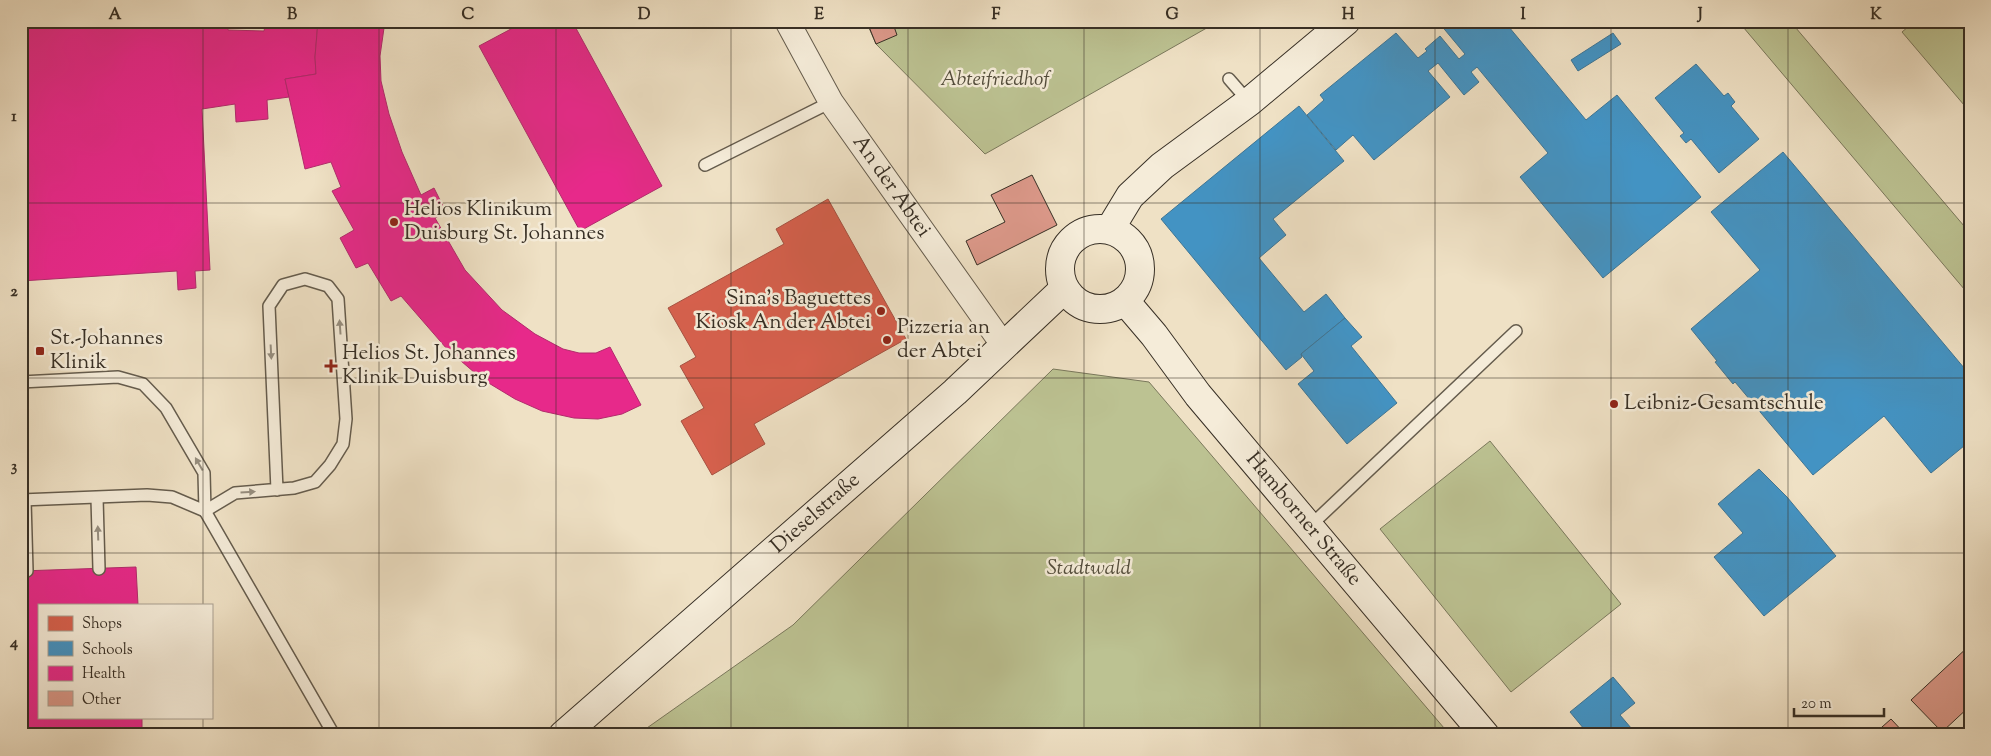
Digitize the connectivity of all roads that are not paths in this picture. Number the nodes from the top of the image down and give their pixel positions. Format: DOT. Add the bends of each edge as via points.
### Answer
graph roads {
  1 [pos="787,21"];
  2 [pos="1346,21"];
  3 [pos="1229,79"];
  4 [pos="831,102"];
  5 [pos="1249,102"];
  6 [pos="705,166"];
  7 [pos="1110,229"];
  8 [pos="1064,289"];
  9 [pos="1125,301"];
  10 [pos="1516,331"];
  11 [pos="1004,346"];
  12 [pos="21,382"];
  13 [pos="277,490"];
  14 [pos="97,498"];
  15 [pos="23,500"];
  16 [pos="205,511"];
  17 [pos="1309,527"];
  18 [pos="99,568"];
  19 [pos="27,571"];
  20 [pos="334,735"];
  21 [pos="563,735"];
  22 [pos="1485,735"];
  1 -- 4 [label="street, An der Abtei"];
  2 -- 5 [label="street"];
  3 -- 5 [label="lane"];
  4 -- 6 [label="lane"];
  4 -- 11 [label="street, An der Abtei"];
  5 -- 7 [label="street" via="1162,166 1130,196"];
  7 -- 8 [label="street" via="1094,228 1067,244 1060,258 1059,274"];
  7 -- 9 [label="street" via="1130,240 1140,260 1139,283"];
  8 -- 9 [label="street" via="1078,303 1096,310 1112,309"];
  8 -- 11 [label="street, Dieselstraße"];
  9 -- 17 [label="street, Hamborner Straße" via="1198,395"];
  10 -- 17 [label="lane"];
  11 -- 21 [label="street, Dieselstraße"];
  16 -- 12 [label="lane, one-way" via="204,473 166,408 143,384 118,377"];
  13 -- 13 [label="lane, one-way" via="315,482 343,444 346,419 338,299 328,286 305,279 283,285 269,306"];
  16 -- 13 [label="lane, one-way" via="235,493"];
  14 -- 15 [label="lane"];
  14 -- 16 [label="lane" via="172,497"];
  18 -- 14 [label="lane, one-way"];
  15 -- 19 [label="lane"];
  16 -- 20 [label="lane"];
  17 -- 22 [label="street, Hamborner Straße"];
}
